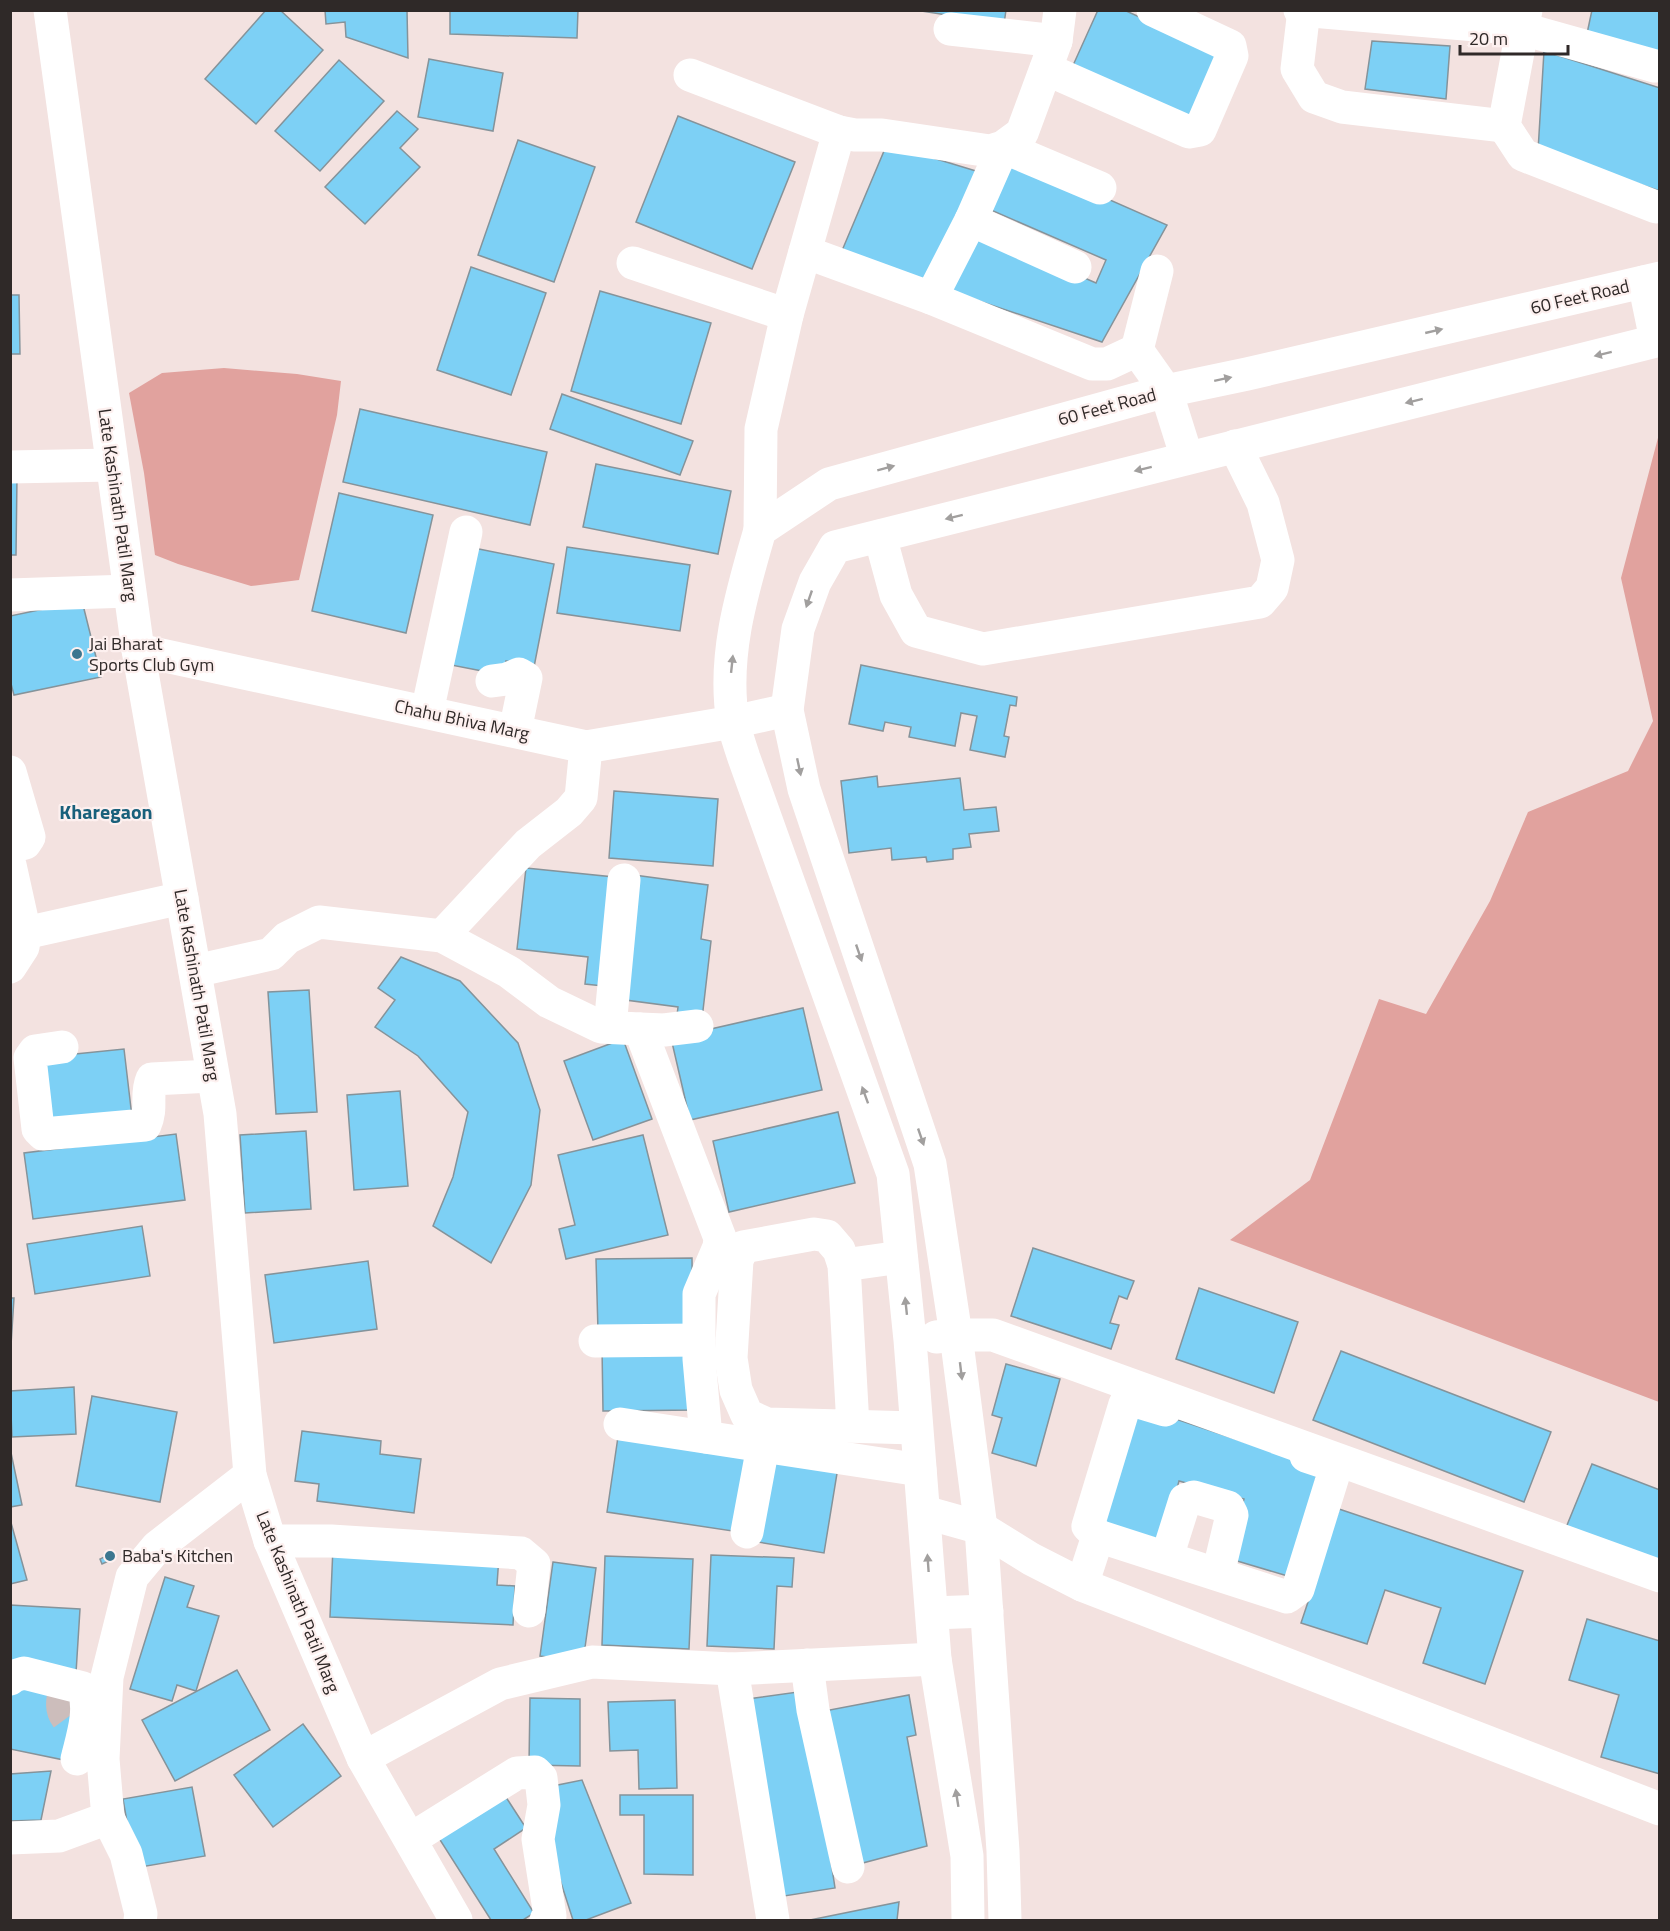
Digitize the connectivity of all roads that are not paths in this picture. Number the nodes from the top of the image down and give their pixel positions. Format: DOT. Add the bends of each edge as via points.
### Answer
graph roads {
  1 [pos="50,10"];
  2 [pos="1153,10"];
  3 [pos="1303,11"];
  4 [pos="1525,20"];
  5 [pos="950,29"];
  6 [pos="1054,40"];
  7 [pos="1655,66"];
  8 [pos="690,75"];
  9 [pos="1504,126"];
  10 [pos="839,132"];
  11 [pos="1003,147"];
  12 [pos="1100,188"];
  13 [pos="1656,207"];
  14 [pos="970,220"];
  15 [pos="805,252"];
  16 [pos="633,262"];
  17 [pos="1076,267"];
  18 [pos="1157,271"];
  19 [pos="1652,280"];
  20 [pos="931,298"];
  21 [pos="787,315"];
  22 [pos="1658,340"];
  23 [pos="1137,350"];
  24 [pos="1166,391"];
  25 [pos="1235,446"];
  26 [pos="1187,458"];
  27 [pos="112,465"];
  28 [pos="10,468"];
  29 [pos="760,530"];
  30 [pos="466,532"];
  31 [pos="880,536"];
  32 [pos="129,591"];
  33 [pos="10,595"];
  34 [pos="138,650"];
  35 [pos="492,681"];
  36 [pos="787,710"];
  37 [pos="427,712"];
  38 [pos="734,722"];
  39 [pos="515,731"];
  40 [pos="586,747"];
  41 [pos="10,772"];
  42 [pos="10,846"];
  43 [pos="10,865"];
  44 [pos="624,879"];
  45 [pos="182,898"];
  46 [pos="25,933"];
  47 [pos="441,936"];
  48 [pos="10,968"];
  49 [pos="195,971"];
  50 [pos="698,1026"];
  51 [pos="625,1028"];
  52 [pos="62,1047"];
  53 [pos="212,1076"];
  54 [pos="902,1257"];
  55 [pos="844,1265"];
  56 [pos="956,1335"];
  57 [pos="699,1340"];
  58 [pos="909,1340"];
  59 [pos="595,1341"];
  60 [pos="620,1424"];
  61 [pos="853,1426"];
  62 [pos="916,1428"];
  63 [pos="706,1437"];
  64 [pos="763,1446"];
  65 [pos="920,1470"];
  66 [pos="250,1475"];
  67 [pos="924,1512"];
  68 [pos="981,1528"];
  69 [pos="747,1532"];
  70 [pos="1098,1536"];
  71 [pos="270,1541"];
  72 [pos="1167,1557"];
  73 [pos="1218,1574"];
  74 [pos="1659,1576"];
  75 [pos="1082,1585"];
  76 [pos="529,1611"];
  77 [pos="987,1611"];
  78 [pos="932,1613"];
  79 [pos="935,1659"];
  80 [pos="807,1665"];
  81 [pos="732,1669"];
  82 [pos="10,1679"];
  83 [pos="85,1740"];
  84 [pos="363,1758"];
  85 [pos="1659,1809"];
  86 [pos="108,1818"];
  87 [pos="10,1838"];
  88 [pos="411,1839"];
  89 [pos="848,1867"];
  90 [pos="1004,1905"];
  91 [pos="968,1906"];
  92 [pos="140,1920"];
  93 [pos="456,1920"];
  94 [pos="546,1920"];
  95 [pos="773,1920"];
  1 -- 27 [label="street, Late Kashinath Patil Marg"];
  2 -- 6 [label="street" via="1230,46 1233,56 1200,130 1189,132"];
  3 -- 4 [label="street"];
  3 -- 9 [label="street" via="1297,69 1314,97 1342,107"];
  4 -- 7 [label="street"];
  4 -- 9 [label="street"];
  5 -- 6 [label="street"];
  6 -- 11 [label="street" via="1022,133"];
  8 -- 10 [label="street"];
  9 -- 13 [label="street" via="1523,155"];
  10 -- 11 [label="street" via="990,150"];
  10 -- 15 [label="street"];
  11 -- 12 [label="street"];
  11 -- 14 [label="street"];
  14 -- 17 [label="street"];
  14 -- 20 [label="street"];
  15 -- 20 [label="street"];
  15 -- 21 [label="street"];
  16 -- 21 [label="street"];
  18 -- 23 [label="street"];
  19 -- 22 [label="street"];
  24 -- 19 [label="street, 60 Feet Road, one-way"];
  20 -- 23 [label="street" via="1092,364 1107,364"];
  21 -- 29 [label="street" via="760,429"];
  22 -- 25 [label="street, one-way"];
  23 -- 24 [label="street"];
  24 -- 26 [label="street"];
  29 -- 24 [label="street, 60 Feet Road, one-way" via="829,483"];
  25 -- 26 [label="street"];
  25 -- 31 [label="street" via="1263,503 1278,560 1272,588 1260,603 983,650 916,631 896,595"];
  26 -- 31 [label="street, one-way"];
  27 -- 28 [label="street"];
  27 -- 32 [label="street, Late Kashinath Patil Marg"];
  38 -- 29 [label="street, one-way" via="730,681 738,609"];
  30 -- 37 [label="street"];
  31 -- 36 [label="street, one-way" via="835,547 814,582 798,629"];
  32 -- 33 [label="street"];
  32 -- 34 [label="street, Late Kashinath Patil Marg"];
  34 -- 37 [label="street, Chahu Bhiva Marg"];
  34 -- 45 [label="street, Late Kashinath Patil Marg"];
  35 -- 39 [label="street" via="519,674 526,678"];
  36 -- 38 [label="street, Chahu Bhiva Marg"];
  36 -- 56 [label="street, one-way" via="804,789 930,1164"];
  37 -- 39 [label="street, Chahu Bhiva Marg"];
  38 -- 40 [label="street, Chahu Bhiva Marg"];
  54 -- 38 [label="street, one-way" via="893,1174"];
  39 -- 40 [label="street, Chahu Bhiva Marg"];
  40 -- 47 [label="street" via="581,798 528,844"];
  41 -- 42 [label="street" via="28,837 26,843"];
  43 -- 46 [label="street"];
  44 -- 51 [label="street"];
  45 -- 46 [label="street"];
  45 -- 49 [label="street, Late Kashinath Patil Marg"];
  46 -- 48 [label="street" via="23,947"];
  47 -- 49 [label="street" via="319,922 287,938 271,954"];
  47 -- 51 [label="street" via="509,972 549,1002 601,1027"];
  49 -- 53 [label="street, Late Kashinath Patil Marg"];
  50 -- 51 [label="street" via="664,1030"];
  51 -- 57 [label="street" via="720,1238 699,1294"];
  52 -- 53 [label="street" via="35,1051 30,1058 38,1129 44,1134 145,1125 150,1114 152,1079"];
  53 -- 66 [label="street, Late Kashinath Patil Marg" via="220,1114"];
  54 -- 55 [label="street"];
  58 -- 54 [label="street, one-way"];
  55 -- 61 [label="street"];
  55 -- 61 [label="street" via="839,1250 827,1236 814,1234 743,1247 737,1260 731,1358 736,1390 747,1415 767,1424"];
  56 -- 58 [label="street"];
  56 -- 68 [label="street, one-way"];
  56 -- 74 [label="street" via="993,1335"];
  57 -- 59 [label="street"];
  57 -- 63 [label="street"];
  58 -- 62 [label="street"];
  60 -- 63 [label="street"];
  61 -- 62 [label="street"];
  62 -- 65 [label="street"];
  63 -- 64 [label="street"];
  64 -- 65 [label="street"];
  64 -- 69 [label="street"];
  65 -- 67 [label="street"];
  66 -- 71 [label="street, Late Kashinath Patil Marg"];
  66 -- 83 [label="street" via="157,1547 132,1577 107,1677"];
  67 -- 68 [label="street"];
  78 -- 67 [label="street, one-way"];
  68 -- 75 [label="street"];
  68 -- 77 [label="street"];
  70 -- 72 [label="street"];
  70 -- 73 [label="street" via="1088,1526 1125,1404 1135,1401 1327,1463 1334,1473 1298,1589 1287,1597"];
  70 -- 75 [label="street"];
  71 -- 76 [label="street" via="521,1553 534,1564"];
  71 -- 84 [label="street, Late Kashinath Patil Marg"];
  72 -- 73 [label="street"];
  72 -- 73 [label="street" via="1185,1500 1194,1497 1228,1508 1232,1515"];
  75 -- 85 [label="street"];
  77 -- 78 [label="street"];
  77 -- 90 [label="street"];
  78 -- 79 [label="street"];
  79 -- 80 [label="street"];
  91 -- 79 [label="street, one-way" via="967,1856"];
  80 -- 81 [label="street"];
  80 -- 89 [label="street" via="813,1710"];
  81 -- 84 [label="street" via="592,1662 500,1684"];
  81 -- 95 [label="street"];
  82 -- 83 [label="street" via="24,1673 84,1688"];
  83 -- 86 [label="street" via="103,1759"];
  84 -- 88 [label="street, Late Kashinath Patil Marg"];
  86 -- 87 [label="street" via="59,1836"];
  86 -- 92 [label="street" via="126,1854"];
  88 -- 93 [label="street, Late Kashinath Patil Marg"];
  88 -- 94 [label="street" via="517,1773 535,1772 541,1778 544,1805 538,1839 550,1916"];
  90 -- 91 [label="street"];
}
